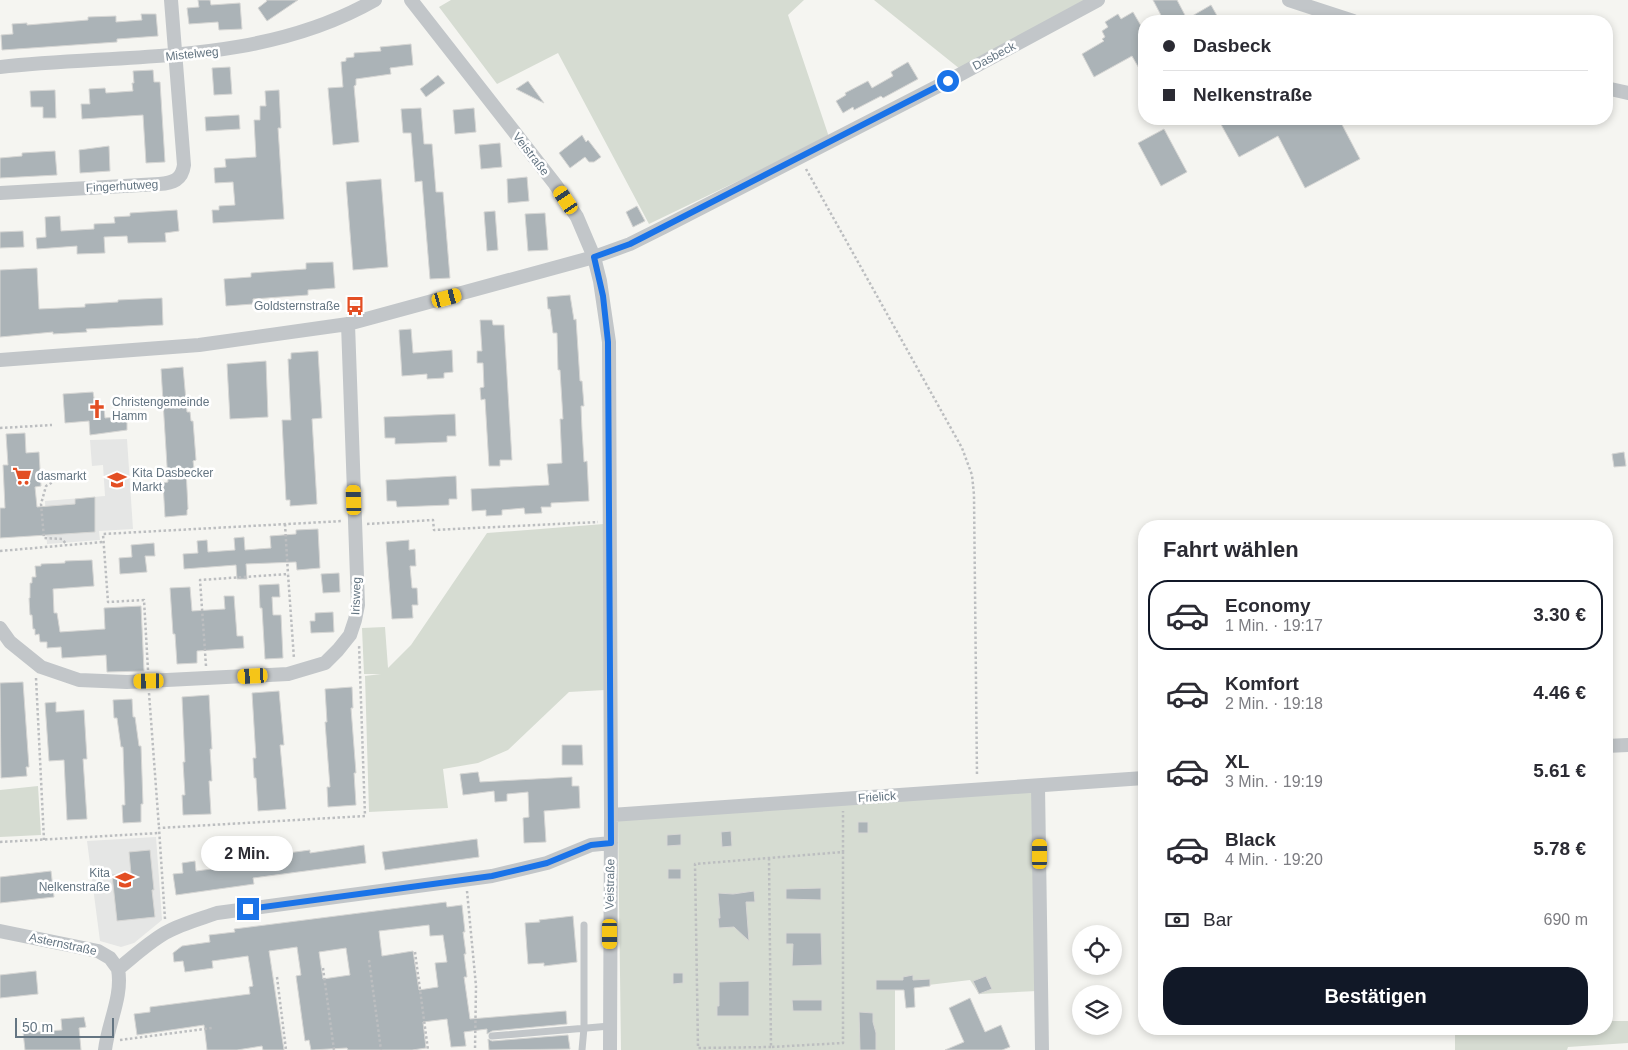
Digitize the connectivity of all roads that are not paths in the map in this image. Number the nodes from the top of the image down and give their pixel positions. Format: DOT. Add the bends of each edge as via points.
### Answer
graph roads {
  1 [pos="171,0"];
  2 [pos="375,0"];
  3 [pos="411,0"];
  4 [pos="1098,0"];
  5 [pos="1289,0"];
  6 [pos="1335,15"];
  7 [pos="176,56"];
  8 [pos="0,67"];
  9 [pos="1613,90"];
  10 [pos="1628,93"];
  11 [pos="0,193"];
  12 [pos="594,257"];
  13 [pos="348,324"];
  14 [pos="0,360"];
  15 [pos="0,628"];
  16 [pos="1628,745"];
  17 [pos="1613,746"];
  18 [pos="1138,778"];
  19 [pos="1038,786"];
  20 [pos="611,815"];
  21 [pos="611,843"];
  22 [pos="584,925"];
  23 [pos="0,931"];
  24 [pos="118,970"];
  25 [pos="610,1026"];
  26 [pos="584,1028"];
  27 [pos="492,1036"];
  28 [pos="105,1046"];
  29 [pos="582,1050"];
  30 [pos="610,1050"];
  31 [pos="1042,1050"];
  1 -- 7 [label="street"];
  2 -- 7 [label="street, Mistelweg" via="327,23 288,36 232,49"];
  3 -- 12 [label="street, Veistraße" via="555,184 577,217"];
  4 -- 12 [label="street, Dasbeck" via="664,227"];
  5 -- 6 [label="street"];
  7 -- 8 [label="street, Mistelweg"];
  7 -- 11 [label="street, Fingerhutweg" via="184,165 179,179 160,184"];
  9 -- 10 [label="street"];
  12 -- 13 [label="street"];
  12 -- 20 [label="street, Veistraße" via="603,296 608,342"];
  13 -- 14 [label="street" via="199,345"];
  13 -- 15 [label="street, Irisweg" via="358,605 350,635 325,662 295,673 149,681 79,680 41,667 10,642"];
  16 -- 17 [label="street"];
  18 -- 19 [label="street, Frielick"];
  19 -- 20 [label="street, Frielick"];
  19 -- 31 [label="street"];
  20 -- 21 [label="street, Veistraße"];
  21 -- 24 [label="street" via="591,845 521,870 465,880 217,913 166,933"];
  21 -- 25 [label="street, Veistraße"];
  22 -- 26 [label="lane"];
  23 -- 24 [label="street, Asternstraße" via="98,951 110,958"];
  24 -- 28 [label="street" via="118,994"];
  25 -- 26 [label="lane"];
  25 -- 30 [label="street, Veistraße"];
  26 -- 27 [label="lane"];
  26 -- 29 [label="lane"];
}
